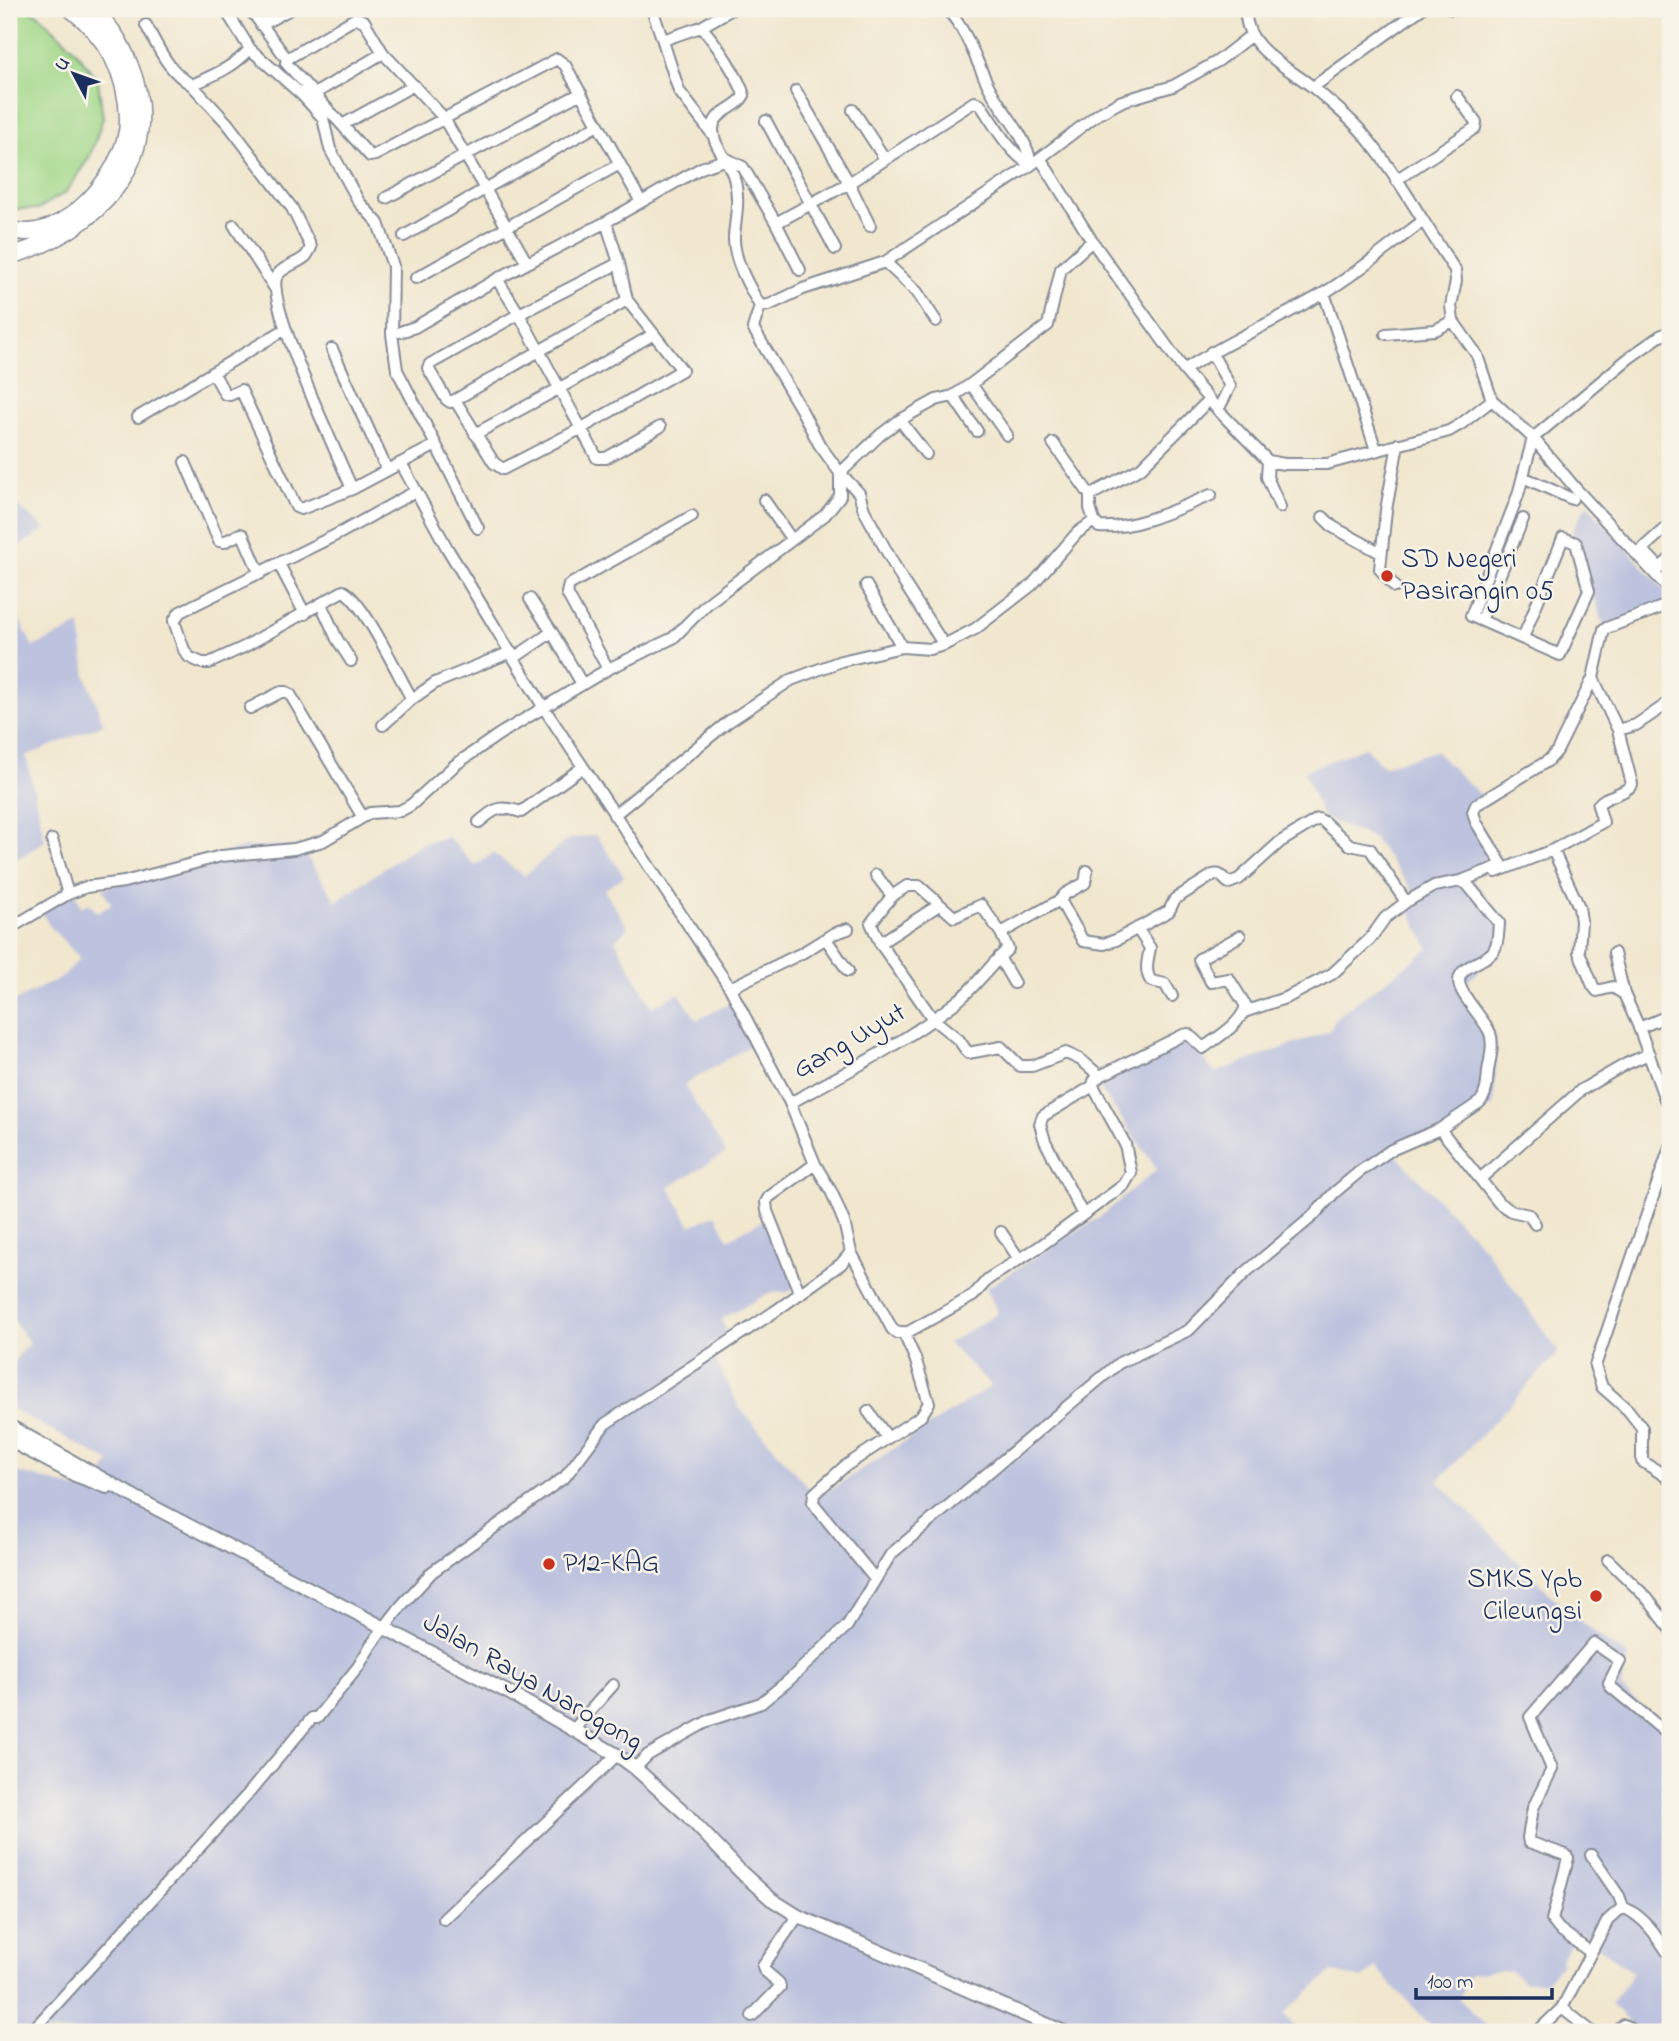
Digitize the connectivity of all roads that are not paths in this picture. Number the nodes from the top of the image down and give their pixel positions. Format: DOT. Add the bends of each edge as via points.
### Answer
graph roads {
  1 [pos="71,9"];
  2 [pos="91,9"];
  3 [pos="225,9"];
  4 [pos="250,9"];
  5 [pos="290,9"];
  6 [pos="652,9"];
  7 [pos="732,9"];
  8 [pos="947,9"];
  9 [pos="1246,9"];
  10 [pos="1421,9"];
  11 [pos="146,24"];
  12 [pos="261,25"];
  13 [pos="702,27"];
  14 [pos="1250,36"];
  15 [pos="662,38"];
  16 [pos="250,49"];
  17 [pos="383,53"];
  18 [pos="287,59"];
  19 [pos="192,85"];
  20 [pos="414,85"];
  21 [pos="1313,87"];
  22 [pos="796,90"];
  23 [pos="581,93"];
  24 [pos="314,94"];
  25 [pos="1457,96"];
  26 [pos="853,110"];
  27 [pos="443,117"];
  28 [pos="766,121"];
  29 [pos="342,125"];
  30 [pos="598,125"];
  31 [pos="713,135"];
  32 [pos="466,154"];
  33 [pos="727,159"];
  34 [pos="885,159"];
  35 [pos="1036,161"];
  36 [pos="620,164"];
  37 [pos="1396,180"];
  38 [pos="849,183"];
  39 [pos="485,189"];
  40 [pos="386,198"];
  41 [pos="641,202"];
  42 [pos="811,205"];
  43 [pos="1423,221"];
  44 [pos="606,222"];
  45 [pos="776,223"];
  46 [pos="234,225"];
  47 [pos="506,226"];
  48 [pos="870,226"];
  49 [pos="9,229"];
  50 [pos="404,236"];
  51 [pos="1092,242"];
  52 [pos="835,249"];
  53 [pos="9,256"];
  54 [pos="885,262"];
  55 [pos="527,263"];
  56 [pos="619,263"];
  57 [pos="800,270"];
  58 [pos="416,278"];
  59 [pos="497,279"];
  60 [pos="276,290"];
  61 [pos="1324,293"];
  62 [pos="626,300"];
  63 [pos="760,306"];
  64 [pos="519,314"];
  65 [pos="936,321"];
  66 [pos="1453,321"];
  67 [pos="284,330"];
  68 [pos="400,332"];
  69 [pos="1670,332"];
  70 [pos="654,334"];
  71 [pos="1387,334"];
  72 [pos="332,349"];
  73 [pos="539,351"];
  74 [pos="1211,352"];
  75 [pos="1184,370"];
  76 [pos="213,372"];
  77 [pos="971,384"];
  78 [pos="560,388"];
  79 [pos="953,396"];
  80 [pos="454,400"];
  81 [pos="1209,400"];
  82 [pos="1492,400"];
  83 [pos="1218,410"];
  84 [pos="138,417"];
  85 [pos="900,420"];
  86 [pos="660,427"];
  87 [pos="582,428"];
  88 [pos="977,431"];
  89 [pos="475,434"];
  90 [pos="1007,435"];
  91 [pos="1533,438"];
  92 [pos="1053,443"];
  93 [pos="1398,444"];
  94 [pos="436,445"];
  95 [pos="1376,450"];
  96 [pos="926,454"];
  97 [pos="1268,461"];
  98 [pos="185,462"];
  99 [pos="401,463"];
  100 [pos="387,470"];
  101 [pos="840,473"];
  102 [pos="1523,477"];
  103 [pos="352,489"];
  104 [pos="416,491"];
  105 [pos="1090,495"];
  106 [pos="1211,495"];
  107 [pos="1572,499"];
  108 [pos="764,500"];
  109 [pos="1280,507"];
  110 [pos="692,516"];
  111 [pos="1323,517"];
  112 [pos="1094,521"];
  113 [pos="1506,524"];
  114 [pos="1670,524"];
  115 [pos="478,528"];
  116 [pos="792,540"];
  117 [pos="1381,553"];
  118 [pos="1670,559"];
  119 [pos="279,564"];
  120 [pos="260,574"];
  121 [pos="866,585"];
  122 [pos="1395,587"];
  123 [pos="1670,590"];
  124 [pos="530,599"];
  125 [pos="321,604"];
  126 [pos="1670,604"];
  127 [pos="305,614"];
  128 [pos="1481,620"];
  129 [pos="551,632"];
  130 [pos="1523,638"];
  131 [pos="944,645"];
  132 [pos="902,647"];
  133 [pos="513,655"];
  134 [pos="351,661"];
  135 [pos="608,669"];
  136 [pos="1593,678"];
  137 [pos="582,684"];
  138 [pos="412,699"];
  139 [pos="1670,702"];
  140 [pos="250,708"];
  141 [pos="544,708"];
  142 [pos="383,725"];
  143 [pos="1618,730"];
  144 [pos="583,767"];
  145 [pos="614,815"];
  146 [pos="362,816"];
  147 [pos="479,822"];
  148 [pos="52,839"];
  149 [pos="1553,850"];
  150 [pos="1087,871"];
  151 [pos="876,875"];
  152 [pos="1464,883"];
  153 [pos="68,894"];
  154 [pos="892,896"];
  155 [pos="1060,900"];
  156 [pos="1406,902"];
  157 [pos="939,905"];
  158 [pos="17,924"];
  159 [pos="1137,928"];
  160 [pos="848,929"];
  161 [pos="1001,933"];
  162 [pos="1240,936"];
  163 [pos="826,939"];
  164 [pos="880,943"];
  165 [pos="1614,953"];
  166 [pos="999,957"];
  167 [pos="848,971"];
  168 [pos="1014,983"];
  169 [pos="730,988"];
  170 [pos="1624,994"];
  171 [pos="1172,996"];
  172 [pos="1244,1012"];
  173 [pos="1670,1015"];
  174 [pos="933,1019"];
  175 [pos="1639,1028"];
  176 [pos="1649,1054"];
  177 [pos="1096,1081"];
  178 [pos="1670,1102"];
  179 [pos="790,1103"];
  180 [pos="1440,1129"];
  181 [pos="1670,1147"];
  182 [pos="815,1164"];
  183 [pos="1480,1180"];
  184 [pos="1083,1216"];
  185 [pos="1535,1224"];
  186 [pos="1001,1232"];
  187 [pos="851,1252"];
  188 [pos="1019,1259"];
  189 [pos="800,1294"];
  190 [pos="903,1332"];
  191 [pos="868,1411"];
  192 [pos="9,1426"];
  193 [pos="888,1438"];
  194 [pos="9,1440"];
  195 [pos="1670,1479"];
  196 [pos="139,1500"];
  197 [pos="1608,1560"];
  198 [pos="875,1579"];
  199 [pos="384,1627"];
  200 [pos="1670,1628"];
  201 [pos="613,1685"];
  202 [pos="574,1729"];
  203 [pos="1670,1737"];
  204 [pos="617,1755"];
  205 [pos="635,1768"];
  206 [pos="1591,1855"];
  207 [pos="1623,1907"];
  208 [pos="798,1916"];
  209 [pos="444,1919"];
  210 [pos="1590,1952"];
  211 [pos="1670,1956"];
  212 [pos="1562,2008"];
  213 [pos="752,2016"];
  214 [pos="31,2032"];
  215 [pos="1063,2032"];
  216 [pos="1537,2032"];
  217 [pos="1592,2032"];
  218 [pos="1616,2032"];
  219 [pos="1635,2032"];
  1 -- 49 [label="highway" via="108,47 124,85 128,121 121,149 109,176 64,220 36,231"];
  2 -- 53 [label="highway" via="120,40 136,81 142,121 134,153 120,183 68,234"];
  3 -- 16 [label="street"];
  4 -- 12 [label="street"];
  5 -- 12 [label="street"];
  6 -- 15 [label="street"];
  7 -- 13 [label="street"];
  8 -- 35 [label="street" via="960,24 988,86"];
  9 -- 14 [label="street"];
  10 -- 21 [label="street"];
  11 -- 19 [label="street" via="169,67"];
  12 -- 18 [label="street"];
  13 -- 15 [label="street"];
  13 -- 31 [label="street" via="744,95 717,118"];
  14 -- 21 [label="street"];
  14 -- 35 [label="street" via="1218,61 1173,86 1122,101 1098,114"];
  15 -- 31 [label="street" via="679,90"];
  16 -- 19 [label="street" via="220,73"];
  16 -- 94 [label="street" via="323,118 330,149 359,202 378,223 393,266 392,334 397,370"];
  17 -- 18 [label="street" via="364,21 356,19"];
  17 -- 20 [label="street"];
  17 -- 24 [label="street"];
  18 -- 24 [label="street" via="287,67"];
  19 -- 60 [label="street" via="284,198 312,247 279,273"];
  20 -- 27 [label="street"];
  20 -- 29 [label="street"];
  21 -- 37 [label="street" via="1365,135"];
  22 -- 38 [label="street"];
  23 -- 27 [label="street" via="565,65 556,59"];
  23 -- 30 [label="street"];
  23 -- 32 [label="street"];
  24 -- 29 [label="street"];
  25 -- 37 [label="street" via="1476,122 1475,128"];
  26 -- 34 [label="street"];
  27 -- 29 [label="street" via="370,156"];
  27 -- 32 [label="street"];
  28 -- 42 [label="street"];
  30 -- 36 [label="street"];
  30 -- 39 [label="street"];
  31 -- 33 [label="street"];
  32 -- 39 [label="street"];
  32 -- 40 [label="street"];
  33 -- 41 [label="street" via="701,168"];
  33 -- 45 [label="street" via="743,167"];
  33 -- 63 [label="street" via="739,197 734,239 742,271"];
  34 -- 35 [label="street" via="974,102 980,103 1024,161"];
  34 -- 38 [label="street"];
  35 -- 51 [label="street"];
  35 -- 54 [label="street"];
  36 -- 41 [label="street"];
  36 -- 47 [label="street"];
  37 -- 43 [label="street"];
  38 -- 42 [label="street"];
  38 -- 48 [label="street"];
  39 -- 47 [label="street"];
  39 -- 50 [label="street"];
  41 -- 44 [label="street"];
  42 -- 45 [label="street"];
  42 -- 52 [label="street"];
  43 -- 61 [label="street"];
  43 -- 66 [label="street" via="1455,270"];
  44 -- 55 [label="street"];
  44 -- 56 [label="street"];
  45 -- 57 [label="street"];
  46 -- 60 [label="street"];
  47 -- 55 [label="street"];
  47 -- 58 [label="street"];
  51 -- 75 [label="street"];
  51 -- 77 [label="street" via="1061,269 1048,325"];
  54 -- 63 [label="street"];
  54 -- 65 [label="street" via="924,300"];
  55 -- 59 [label="street"];
  56 -- 62 [label="street"];
  56 -- 64 [label="street"];
  59 -- 64 [label="street"];
  59 -- 68 [label="street"];
  60 -- 67 [label="street"];
  61 -- 74 [label="street"];
  61 -- 95 [label="street"];
  62 -- 70 [label="street"];
  62 -- 73 [label="street"];
  63 -- 101 [label="street" via="752,328"];
  64 -- 73 [label="street"];
  64 -- 80 [label="street" via="429,364 446,399"];
  66 -- 71 [label="street" via="1435,330"];
  66 -- 82 [label="street" via="1478,355"];
  67 -- 76 [label="street"];
  67 -- 103 [label="street"];
  69 -- 91 [label="street" via="1629,358"];
  70 -- 78 [label="street"];
  70 -- 87 [label="street" via="682,370"];
  72 -- 100 [label="street"];
  73 -- 78 [label="street"];
  73 -- 80 [label="street"];
  74 -- 75 [label="street"];
  74 -- 83 [label="street" via="1230,386"];
  75 -- 81 [label="street"];
  76 -- 84 [label="street"];
  76 -- 103 [label="street" via="225,394 241,390 296,507 302,509"];
  77 -- 79 [label="street"];
  77 -- 90 [label="street"];
  78 -- 87 [label="street"];
  78 -- 89 [label="street"];
  79 -- 85 [label="street"];
  79 -- 88 [label="street"];
  80 -- 89 [label="street"];
  81 -- 83 [label="street"];
  81 -- 105 [label="street" via="1141,468"];
  82 -- 91 [label="street"];
  82 -- 93 [label="street" via="1449,430"];
  83 -- 97 [label="street"];
  85 -- 96 [label="street"];
  85 -- 101 [label="street"];
  86 -- 87 [label="street" via="606,458 594,454"];
  87 -- 89 [label="street" via="503,469"];
  91 -- 102 [label="street"];
  91 -- 123 [label="street"];
  92 -- 105 [label="street"];
  93 -- 95 [label="street"];
  93 -- 117 [label="street"];
  94 -- 99 [label="street"];
  94 -- 115 [label="street"];
  95 -- 97 [label="street" via="1327,464"];
  97 -- 109 [label="street" via="1267,477"];
  98 -- 120 [label="street" via="219,541 243,535"];
  99 -- 100 [label="street"];
  99 -- 104 [label="street"];
  100 -- 103 [label="street"];
  101 -- 116 [label="street" via="840,496 825,515"];
  101 -- 131 [label="street" via="859,493 904,583"];
  102 -- 107 [label="street"];
  102 -- 113 [label="street"];
  104 -- 119 [label="street"];
  104 -- 133 [label="street"];
  105 -- 112 [label="street"];
  106 -- 112 [label="street" via="1110,528"];
  108 -- 116 [label="street"];
  110 -- 135 [label="street" via="569,585 569,597"];
  111 -- 117 [label="street"];
  112 -- 131 [label="street" via="1077,533 1032,585 975,629"];
  113 -- 128 [label="street" via="1471,616"];
  113 -- 128 [label="street" via="1521,524"];
  114 -- 118 [label="street" via="1642,549 1660,568"];
  116 -- 135 [label="street" via="708,603 673,638"];
  117 -- 122 [label="street" via="1380,569"];
  119 -- 120 [label="street"];
  119 -- 127 [label="street"];
  120 -- 127 [label="street" via="176,616 189,657 209,663"];
  121 -- 132 [label="street"];
  124 -- 129 [label="street"];
  125 -- 127 [label="street"];
  125 -- 134 [label="street"];
  125 -- 138 [label="street" via="347,593 362,610"];
  126 -- 136 [label="street" via="1604,629"];
  128 -- 130 [label="street"];
  129 -- 133 [label="street"];
  129 -- 137 [label="street"];
  130 -- 130 [label="street" via="1560,655 1589,591 1576,543 1563,538"];
  131 -- 132 [label="street"];
  132 -- 145 [label="street" via="841,661 791,680 728,722"];
  133 -- 138 [label="street" via="435,683"];
  133 -- 141 [label="street"];
  135 -- 137 [label="street"];
  136 -- 143 [label="street"];
  136 -- 152 [label="street" via="1554,756 1476,805 1475,822 1501,865"];
  137 -- 141 [label="street"];
  138 -- 142 [label="street"];
  139 -- 143 [label="street" via="1636,725"];
  140 -- 146 [label="street" via="281,692 290,694"];
  141 -- 144 [label="street"];
  141 -- 146 [label="street" via="455,765 411,805 395,813"];
  143 -- 149 [label="street" via="1632,784 1601,801 1603,822"];
  144 -- 145 [label="street"];
  144 -- 147 [label="street" via="521,811 497,808"];
  145 -- 169 [label="street"];
  146 -- 153 [label="street" via="323,841 294,849 220,856"];
  148 -- 153 [label="street"];
  149 -- 152 [label="street"];
  149 -- 170 [label="street" via="1579,906 1579,952 1593,986 1597,991 1613,987"];
  150 -- 155 [label="street" via="1086,883"];
  151 -- 154 [label="street"];
  152 -- 156 [label="street" via="1434,886"];
  152 -- 180 [label="street" via="1499,923 1493,952 1462,972 1459,980 1490,1034 1492,1048 1484,1097"];
  153 -- 158 [label="street"];
  154 -- 157 [label="street" via="907,886 919,886"];
  154 -- 164 [label="street" via="871,923"];
  155 -- 159 [label="street" via="1083,941 1108,944"];
  155 -- 161 [label="street"];
  156 -- 159 [label="street" via="1370,849 1350,844 1318,819 1280,842 1239,879 1229,883 1219,874 1213,875 1175,899 1169,911"];
  156 -- 172 [label="street" via="1332,974 1295,994"];
  157 -- 161 [label="street" via="954,917 981,905"];
  157 -- 164 [label="street"];
  159 -- 171 [label="street" via="1150,948 1148,977 1165,984"];
  160 -- 163 [label="street"];
  161 -- 166 [label="street" via="1008,949"];
  162 -- 172 [label="street" via="1199,959 1212,982 1229,979 1247,1006"];
  163 -- 167 [label="street"];
  163 -- 169 [label="street"];
  164 -- 174 [label="street"];
  165 -- 170 [label="street"];
  166 -- 168 [label="street"];
  166 -- 174 [label="street, Gang Uyut" via="980,981"];
  169 -- 179 [label="street"];
  170 -- 175 [label="street"];
  172 -- 177 [label="street" via="1203,1048 1186,1034"];
  173 -- 175 [label="street"];
  174 -- 177 [label="street" via="968,1053 1002,1048 1020,1066 1032,1066 1066,1053 1081,1060"];
  174 -- 179 [label="street, Gang Uyut" via="888,1050"];
  175 -- 176 [label="street"];
  176 -- 178 [label="street"];
  176 -- 183 [label="street" via="1573,1096"];
  177 -- 184 [label="street" via="1125,1144 1131,1173 1124,1185"];
  177 -- 184 [label="street" via="1043,1116 1040,1124"];
  179 -- 182 [label="street"];
  180 -- 183 [label="street"];
  180 -- 198 [label="street" via="1391,1150 1359,1172 1245,1273 1189,1330 1119,1363 891,1553"];
  181 -- 195 [label="street" via="1595,1366 1602,1387 1642,1428 1642,1461"];
  182 -- 187 [label="street" via="840,1212"];
  182 -- 189 [label="street" via="766,1202"];
  183 -- 185 [label="street" via="1505,1207 1528,1215"];
  184 -- 188 [label="street"];
  186 -- 188 [label="street"];
  187 -- 189 [label="street"];
  187 -- 190 [label="street" via="892,1329"];
  188 -- 190 [label="street" via="988,1279 973,1296"];
  189 -- 199 [label="street" via="605,1424 565,1477 432,1572"];
  190 -- 193 [label="street" via="929,1403 921,1416"];
  191 -- 193 [label="street"];
  192 -- 196 [label="main road, Jalan Raya Narogong"];
  193 -- 198 [label="street" via="844,1467 814,1494 813,1503"];
  194 -- 196 [label="main road, Jalan Raya Narogong" via="75,1475"];
  196 -- 199 [label="main road, Jalan Raya Narogong"];
  197 -- 200 [label="street"];
  198 -- 205 [label="street" via="847,1626 761,1703 710,1720 648,1755"];
  199 -- 202 [label="main road, Jalan Raya Narogong"];
  199 -- 214 [label="street" via="359,1667 317,1718 312,1718"];
  201 -- 202 [label="street"];
  202 -- 204 [label="main road, Jalan Raya Narogong"];
  203 -- 210 [label="street" via="1611,1687 1620,1661 1594,1643 1530,1717 1552,1769 1533,1808 1528,1839 1568,1858 1552,1920"];
  204 -- 205 [label="main road, Jalan Raya Narogong"];
  204 -- 209 [label="street"];
  205 -- 208 [label="main road, Jalan Raya Narogong" via="741,1872"];
  206 -- 207 [label="street"];
  207 -- 210 [label="street" via="1608,1920"];
  207 -- 211 [label="street" via="1654,1931"];
  208 -- 213 [label="street" via="763,1966 780,1987"];
  208 -- 215 [label="main road, Jalan Raya Narogong"];
  210 -- 212 [label="street"];
  212 -- 216 [label="street"];
  212 -- 217 [label="street"];
  218 -- 219 [label="street" via="1624,2025"];
}
